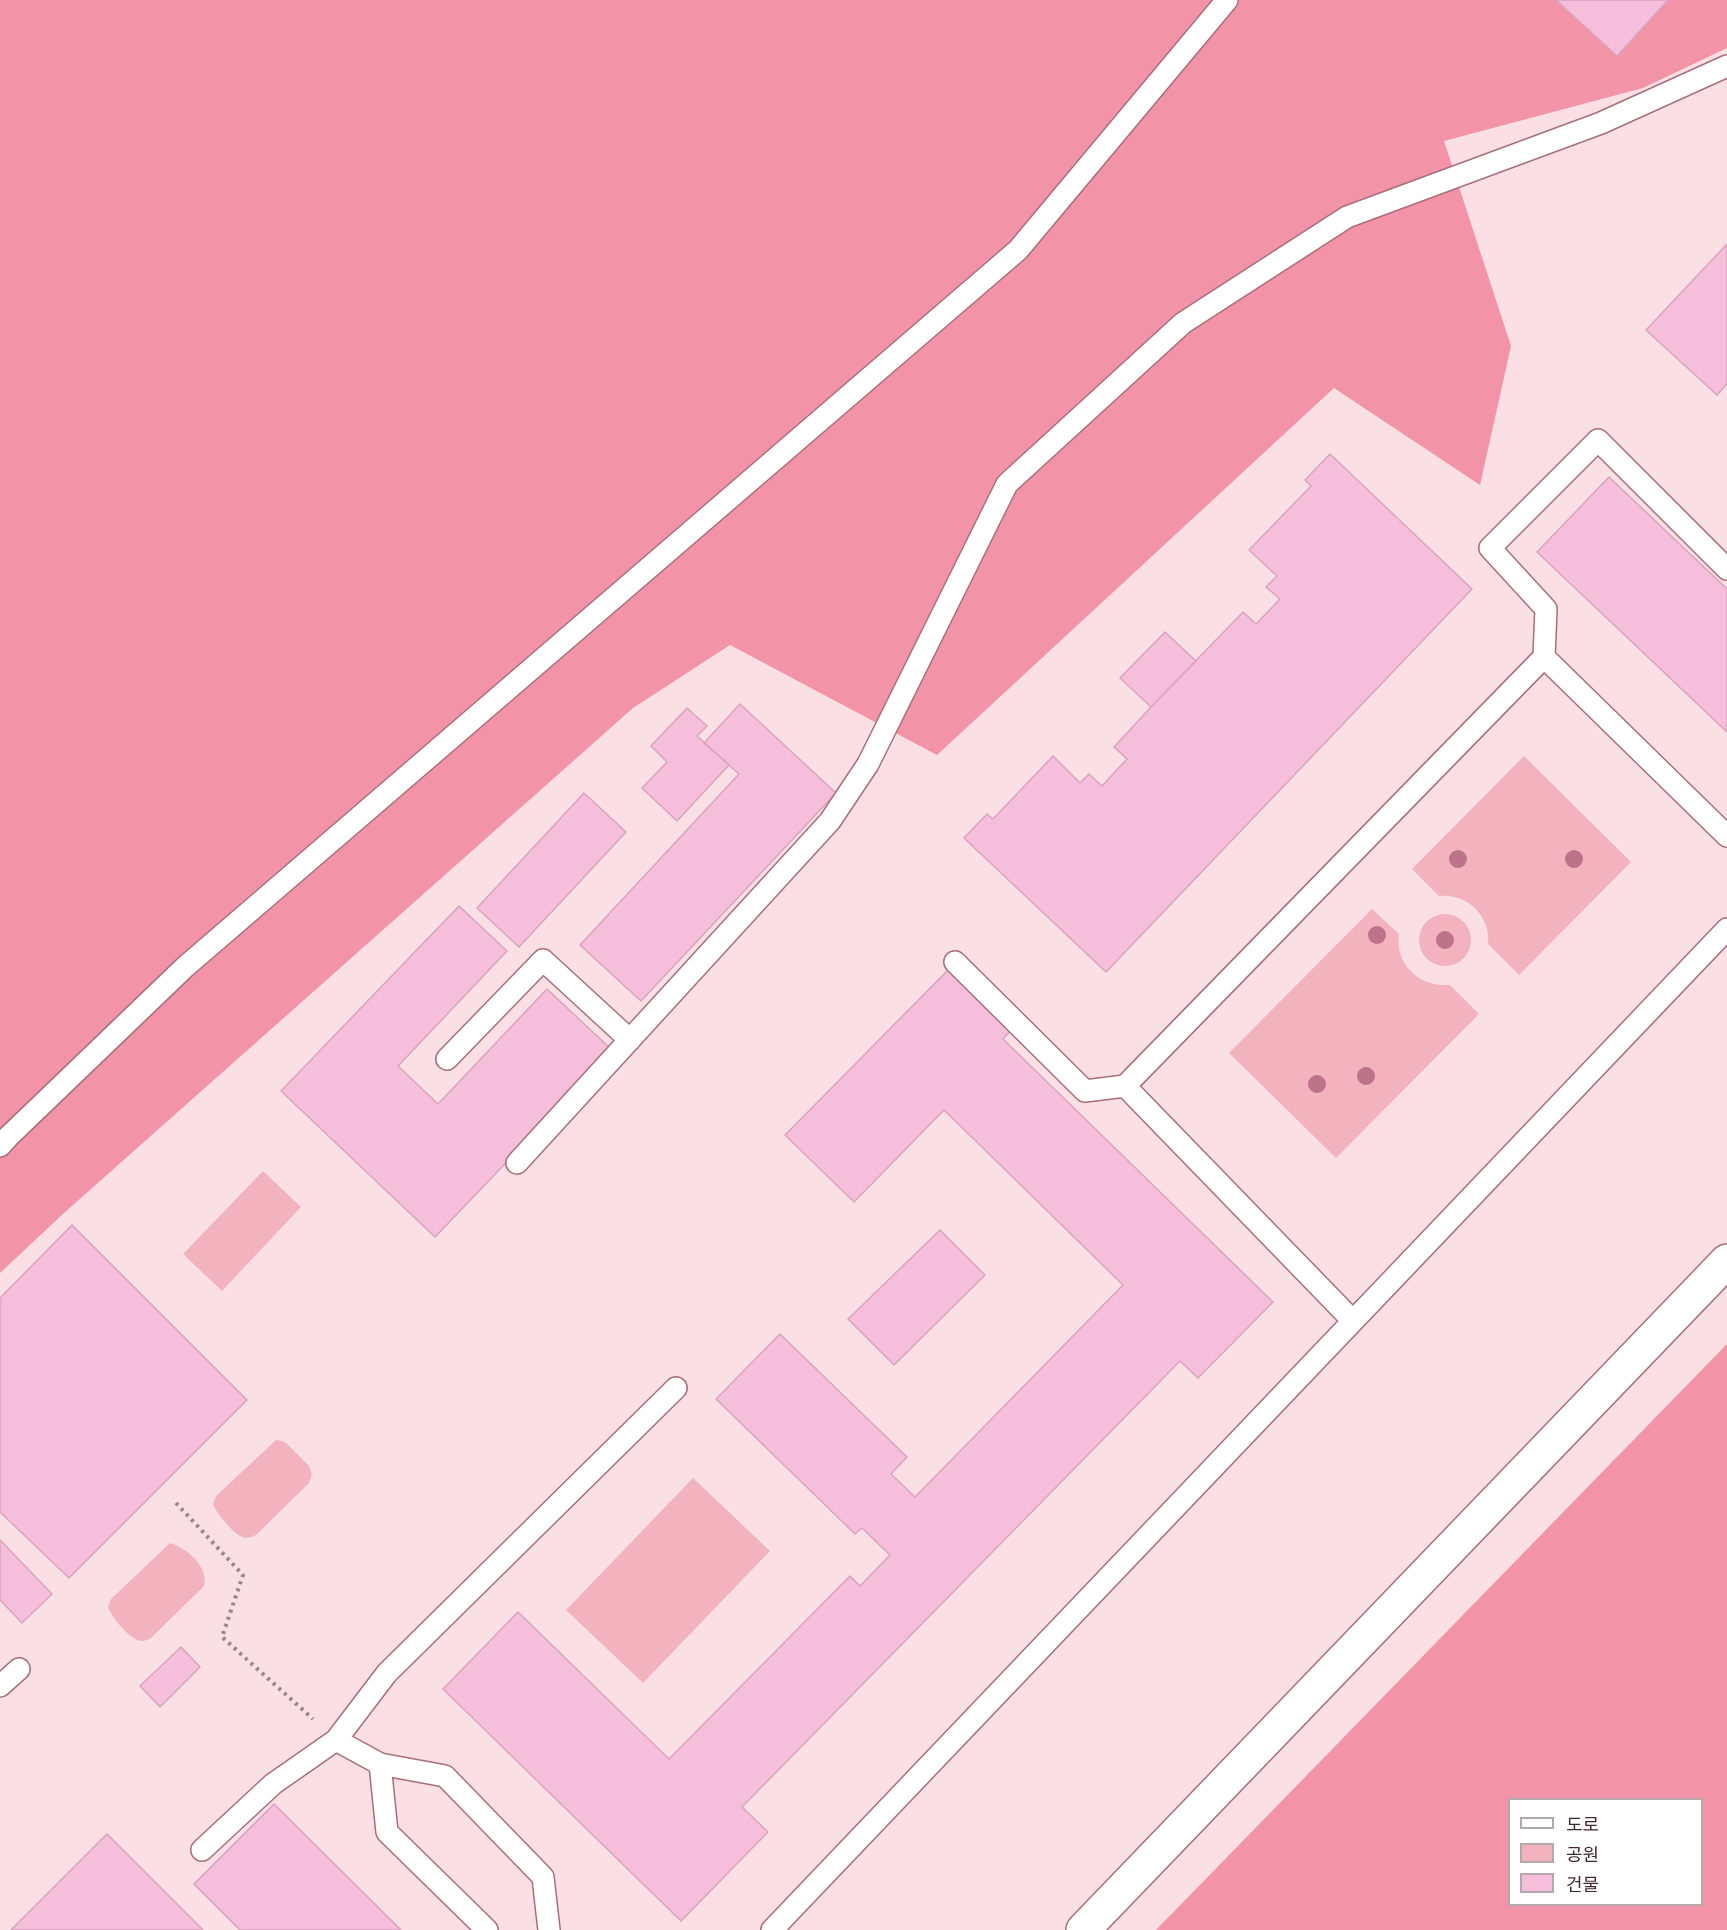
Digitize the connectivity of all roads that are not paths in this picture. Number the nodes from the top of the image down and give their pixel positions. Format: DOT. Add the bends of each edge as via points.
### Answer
graph roads {
  1 [pos="1227,0"];
  2 [pos="1727,66"];
  3 [pos="1727,569"];
  4 [pos="1544,657"];
  5 [pos="1727,836"];
  6 [pos="1727,929"];
  7 [pos="956,962"];
  8 [pos="630,1040"];
  9 [pos="447,1059"];
  10 [pos="1125,1086"];
  11 [pos="0,1146"];
  12 [pos="517,1163"];
  13 [pos="1727,1261"];
  14 [pos="1352,1320"];
  15 [pos="676,1388"];
  16 [pos="19,1669"];
  17 [pos="0,1686"];
  18 [pos="336,1740"];
  19 [pos="380,1764"];
  20 [pos="202,1850"];
  21 [pos="487,1930"];
  22 [pos="549,1930"];
  23 [pos="772,1930"];
  24 [pos="1083,1930"];
  1 -- 11 [label="lane" via="1018,250 185,967"];
  2 -- 8 [label="lane" via="1601,123 1347,217 1183,323 1007,484 868,764 830,821"];
  3 -- 4 [label="lane" via="1598,440 1490,548 1546,609"];
  4 -- 5 [label="lane"];
  4 -- 10 [label="lane"];
  6 -- 14 [label="lane"];
  7 -- 10 [label="lane" via="1085,1091"];
  8 -- 9 [label="lane" via="543,960"];
  8 -- 12 [label="lane"];
  10 -- 14 [label="lane"];
  13 -- 24 [label="main road"];
  14 -- 23 [label="lane"];
  15 -- 18 [label="lane" via="387,1673"];
  16 -- 17 [label="lane"];
  18 -- 19 [label="lane"];
  18 -- 20 [label="lane" via="273,1784"];
  19 -- 21 [label="lane" via="387,1832"];
  19 -- 22 [label="lane" via="445,1776 543,1877"];
}
